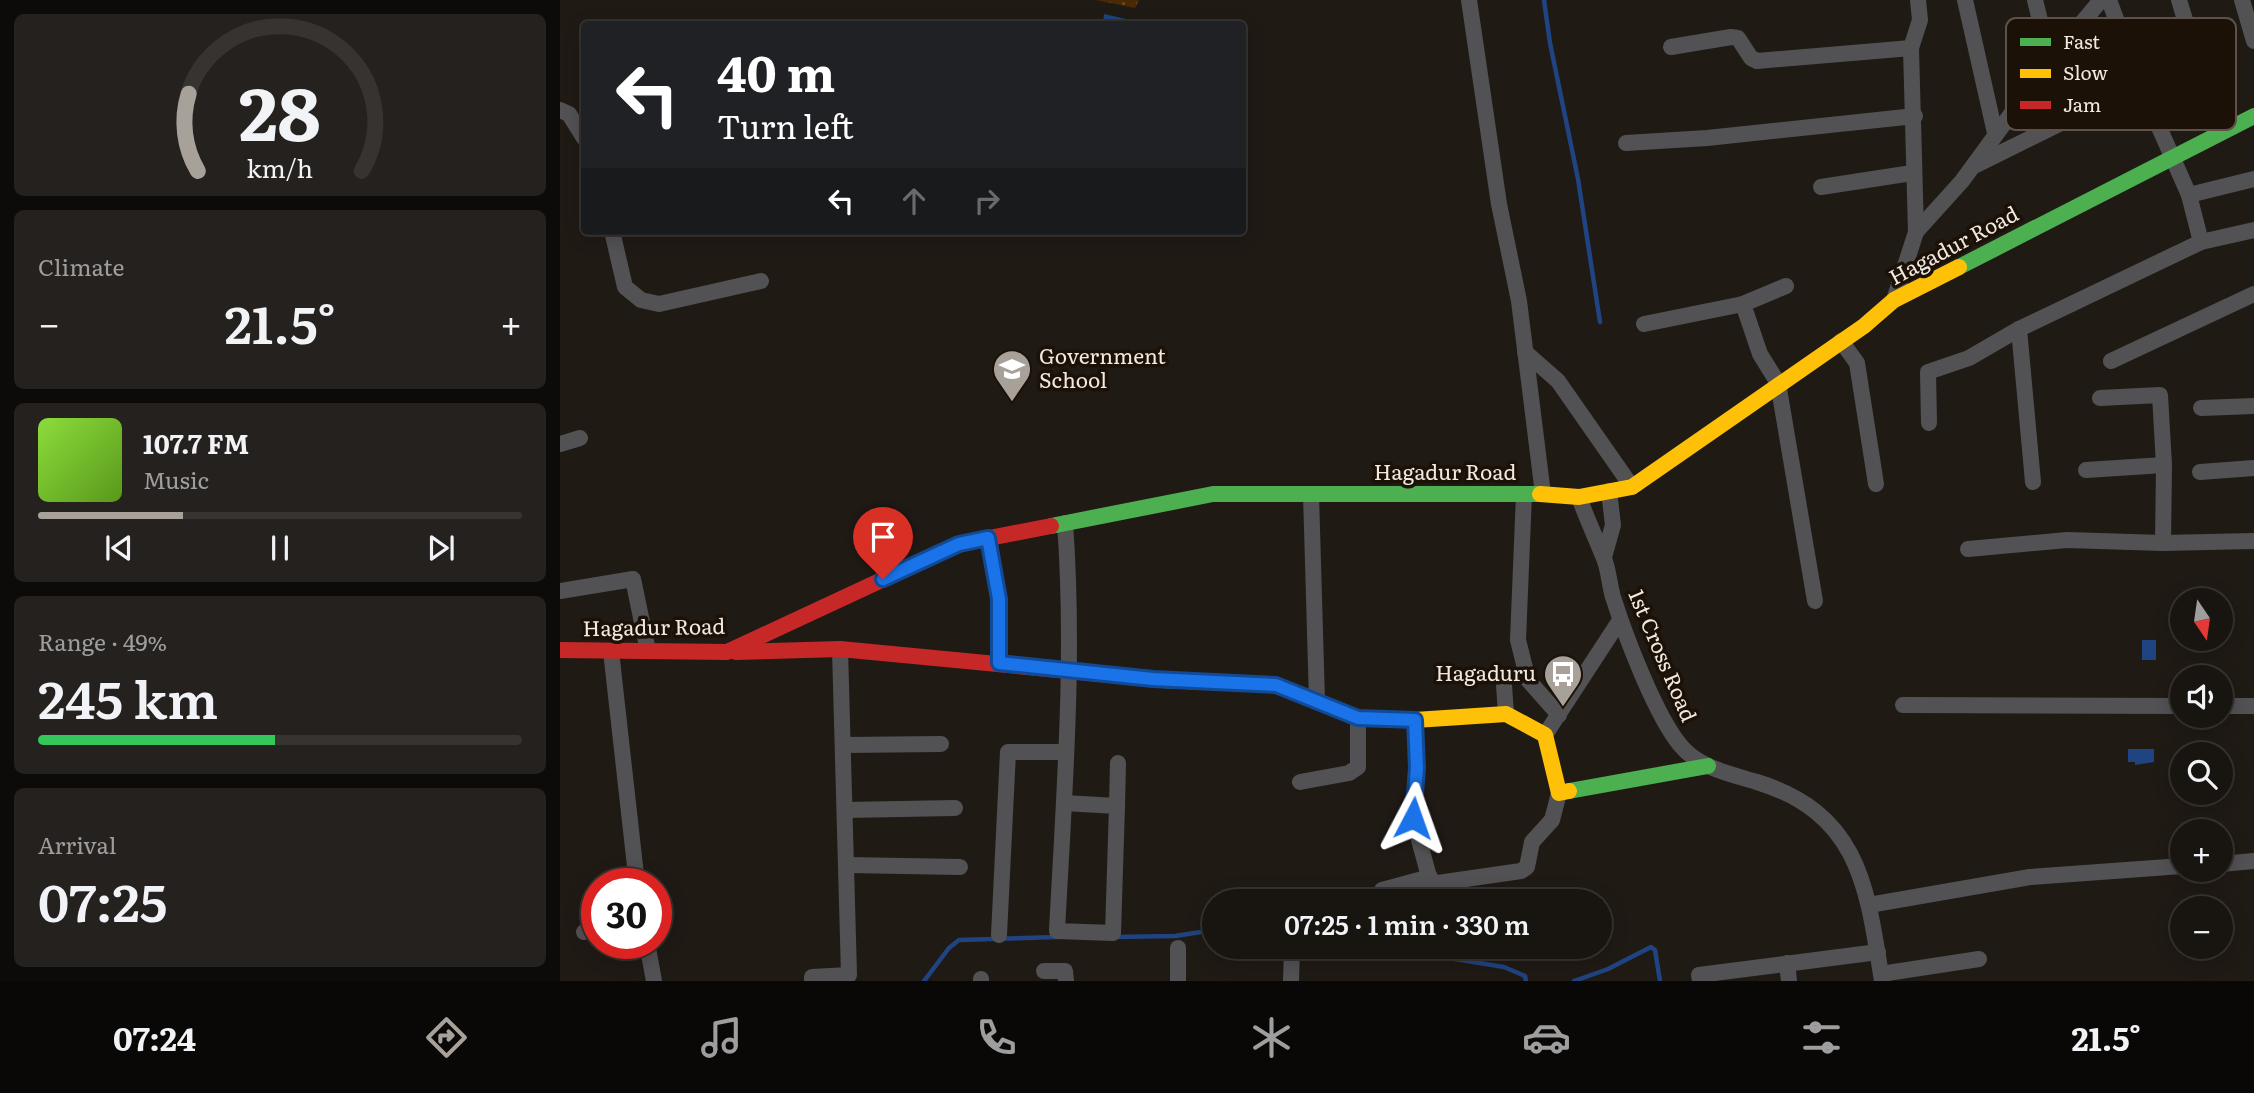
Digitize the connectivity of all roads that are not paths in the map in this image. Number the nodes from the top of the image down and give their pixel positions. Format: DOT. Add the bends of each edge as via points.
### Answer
graph roads {
  1 [pos="1469,0"];
  2 [pos="1918,0"];
  3 [pos="1965,0"];
  4 [pos="2035,0"];
  5 [pos="2101,0"];
  6 [pos="2109,0"];
  7 [pos="2179,0"];
  8 [pos="2242,0"];
  9 [pos="2039,18"];
  10 [pos="2086,18"];
  11 [pos="2116,18"];
  12 [pos="2184,18"];
  13 [pos="2254,41"];
  14 [pos="1671,47"];
  15 [pos="1911,48"];
  16 [pos="560,110"];
  17 [pos="1915,116"];
  18 [pos="2254,116"];
  19 [pos="2006,119"];
  20 [pos="2236,124"];
  21 [pos="2046,130"];
  22 [pos="2161,130"];
  23 [pos="2223,130"];
  24 [pos="2219,132"];
  25 [pos="581,133"];
  26 [pos="1995,134"];
  27 [pos="1626,144"];
  28 [pos="2172,155"];
  29 [pos="1973,166"];
  30 [pos="1912,173"];
  31 [pos="2254,179"];
  32 [pos="1821,187"];
  33 [pos="2189,195"];
  34 [pos="2254,230"];
  35 [pos="1916,232"];
  36 [pos="613,235"];
  37 [pos="2200,242"];
  38 [pos="761,281"];
  39 [pos="1786,286"];
  40 [pos="2254,294"];
  41 [pos="1894,300"];
  42 [pos="1743,304"];
  43 [pos="1644,324"];
  44 [pos="2019,329"];
  45 [pos="1841,341"];
  46 [pos="1525,352"];
  47 [pos="2111,361"];
  48 [pos="1778,383"];
  49 [pos="2101,398"];
  50 [pos="2254,406"];
  51 [pos="2201,408"];
  52 [pos="1929,424"];
  53 [pos="580,438"];
  54 [pos="560,444"];
  55 [pos="2164,465"];
  56 [pos="2254,468"];
  57 [pos="2086,470"];
  58 [pos="2200,471"];
  59 [pos="2033,482"];
  60 [pos="1876,484"];
  61 [pos="1632,487"];
  62 [pos="1609,491"];
  63 [pos="1311,494"];
  64 [pos="1524,494"];
  65 [pos="1543,494"];
  66 [pos="1579,497"];
  67 [pos="1065,523"];
  68 [pos="988,538"];
  69 [pos="2254,541"];
  70 [pos="2163,543"];
  71 [pos="1968,549"];
  72 [pos="1604,557"];
  73 [pos="560,591"];
  74 [pos="1815,601"];
  75 [pos="1620,620"];
  76 [pos="840,649"];
  77 [pos="560,650"];
  78 [pos="611,651"];
  79 [pos="648,651"];
  80 [pos="727,652"];
  81 [pos="999,663"];
  82 [pos="1070,672"];
  83 [pos="1504,685"];
  84 [pos="1317,701"];
  85 [pos="1903,705"];
  86 [pos="2170,706"];
  87 [pos="2233,706"];
  88 [pos="2254,706"];
  89 [pos="1506,714"];
  90 [pos="1559,715"];
  91 [pos="1358,718"];
  92 [pos="1415,720"];
  93 [pos="1545,735"];
  94 [pos="941,744"];
  95 [pos="843,745"];
  96 [pos="1065,752"];
  97 [pos="1118,763"];
  98 [pos="1708,766"];
  99 [pos="1300,782"];
  100 [pos="1559,793"];
  101 [pos="1063,803"];
  102 [pos="1117,806"];
  103 [pos="955,808"];
  104 [pos="845,810"];
  105 [pos="2254,861"];
  106 [pos="2233,862"];
  107 [pos="846,865"];
  108 [pos="960,866"];
  109 [pos="2170,867"];
  110 [pos="635,868"];
  111 [pos="1430,877"];
  112 [pos="1386,889"];
  113 [pos="1869,905"];
  114 [pos="999,935"];
  115 [pos="1178,948"];
  116 [pos="1878,952"];
  117 [pos="650,959"];
  118 [pos="1292,959"];
  119 [pos="1979,959"];
  120 [pos="1787,963"];
  121 [pos="1044,971"];
  122 [pos="1882,978"];
  123 [pos="654,981"];
  124 [pos="812,981"];
  125 [pos="1066,981"];
  126 [pos="1178,981"];
  127 [pos="1291,981"];
  128 [pos="1700,981"];
  129 [pos="1789,981"];
  1 -- 46 [label="street"];
  2 -- 15 [label="street" via="1920,20"];
  3 -- 26 [label="street"];
  4 -- 9 [label="street"];
  5 -- 10 [label="street"];
  6 -- 11 [label="street"];
  7 -- 12 [label="street"];
  8 -- 13 [label="street"];
  14 -- 15 [label="street" via="1738,38 1757,61"];
  15 -- 17 [label="street"];
  16 -- 25 [label="street" via="569,114"];
  17 -- 27 [label="street"];
  17 -- 30 [label="street"];
  18 -- 20 [label="street, Hagadur Road"];
  19 -- 26 [label="street"];
  21 -- 29 [label="street"];
  22 -- 28 [label="street"];
  23 -- 24 [label="street, Hagadur Road"];
  24 -- 28 [label="street, Hagadur Road"];
  26 -- 29 [label="street"];
  28 -- 33 [label="street"];
  28 -- 41 [label="street, Hagadur Road"];
  29 -- 35 [label="street"];
  30 -- 32 [label="street"];
  30 -- 35 [label="street"];
  31 -- 33 [label="street"];
  33 -- 37 [label="street"];
  34 -- 37 [label="street"];
  35 -- 41 [label="street"];
  36 -- 38 [label="street" via="625,287 640,300 659,304"];
  37 -- 44 [label="street"];
  39 -- 42 [label="street"];
  40 -- 47 [label="street"];
  41 -- 45 [label="street, Hagadur Road"];
  42 -- 43 [label="street"];
  42 -- 48 [label="street" via="1760,354"];
  44 -- 52 [label="street" via="1969,358 1928,372"];
  44 -- 59 [label="street"];
  45 -- 48 [label="street, Hagadur Road"];
  45 -- 60 [label="street" via="1857,363"];
  46 -- 61 [label="street" via="1558,381"];
  46 -- 65 [label="street"];
  48 -- 61 [label="street, Hagadur Road"];
  48 -- 74 [label="street"];
  49 -- 55 [label="street" via="2160,395"];
  50 -- 51 [label="street"];
  53 -- 54 [label="street"];
  55 -- 57 [label="street"];
  55 -- 70 [label="street"];
  56 -- 58 [label="street"];
  61 -- 62 [label="street, Hagadur Road"];
  62 -- 66 [label="street, Hagadur Road"];
  62 -- 72 [label="street" via="1613,525"];
  63 -- 64 [label="street, Hagadur Road"];
  63 -- 67 [label="street, Hagadur Road" via="1213,494"];
  63 -- 84 [label="street"];
  64 -- 65 [label="street, Hagadur Road"];
  64 -- 90 [label="street" via="1518,640 1528,680"];
  65 -- 66 [label="street, Hagadur Road"];
  66 -- 72 [label="street, 1st Cross Road"];
  67 -- 68 [label="street, Hagadur Road"];
  67 -- 82 [label="street"];
  68 -- 80 [label="street, Hagadur Road" via="959,544"];
  68 -- 81 [label="street" via="999,599"];
  69 -- 70 [label="street"];
  70 -- 71 [label="street" via="2067,540"];
  72 -- 75 [label="street, 1st Cross Road"];
  73 -- 79 [label="street" via="634,579"];
  75 -- 90 [label="street"];
  75 -- 98 [label="street, 1st Cross Road" via="1669,732 1683,750"];
  76 -- 80 [label="street"];
  76 -- 81 [label="street"];
  76 -- 95 [label="street"];
  77 -- 78 [label="street, Hagadur Road"];
  78 -- 79 [label="street, Hagadur Road"];
  78 -- 110 [label="street"];
  79 -- 80 [label="street, Hagadur Road"];
  81 -- 82 [label="street"];
  82 -- 84 [label="street" via="1276,685"];
  82 -- 96 [label="street"];
  83 -- 89 [label="street"];
  84 -- 91 [label="street"];
  85 -- 86 [label="street"];
  87 -- 88 [label="street"];
  89 -- 92 [label="street"];
  89 -- 93 [label="street"];
  90 -- 93 [label="street"];
  91 -- 92 [label="street"];
  91 -- 99 [label="street" via="1358,767 1349,773"];
  92 -- 111 [label="street" via="1413,818"];
  93 -- 100 [label="street"];
  94 -- 95 [label="street"];
  95 -- 104 [label="street"];
  96 -- 101 [label="street"];
  96 -- 114 [label="street" via="1008,752"];
  97 -- 102 [label="street"];
  98 -- 100 [label="street"];
  98 -- 113 [label="street, 1st Cross Road" via="1786,791 1825,816 1860,869"];
  100 -- 111 [label="street" via="1552,820 1532,842 1527,867 1521,871 1431,884"];
  101 -- 102 [label="street"];
  101 -- 102 [label="street" via="1057,931 1113,933"];
  103 -- 104 [label="street"];
  104 -- 107 [label="street"];
  105 -- 106 [label="street"];
  107 -- 108 [label="street"];
  107 -- 124 [label="street" via="849,975 813,977"];
  109 -- 113 [label="street" via="2030,877"];
  111 -- 112 [label="street"];
  113 -- 116 [label="street, 1st Cross Road"];
  115 -- 126 [label="street"];
  116 -- 120 [label="street"];
  116 -- 122 [label="street, 1st Cross Road"];
  117 -- 123 [label="street"];
  118 -- 127 [label="street"];
  119 -- 122 [label="street"];
  120 -- 128 [label="street" via="1699,975"];
  120 -- 129 [label="street"];
  121 -- 125 [label="street" via="1065,971"];
}
